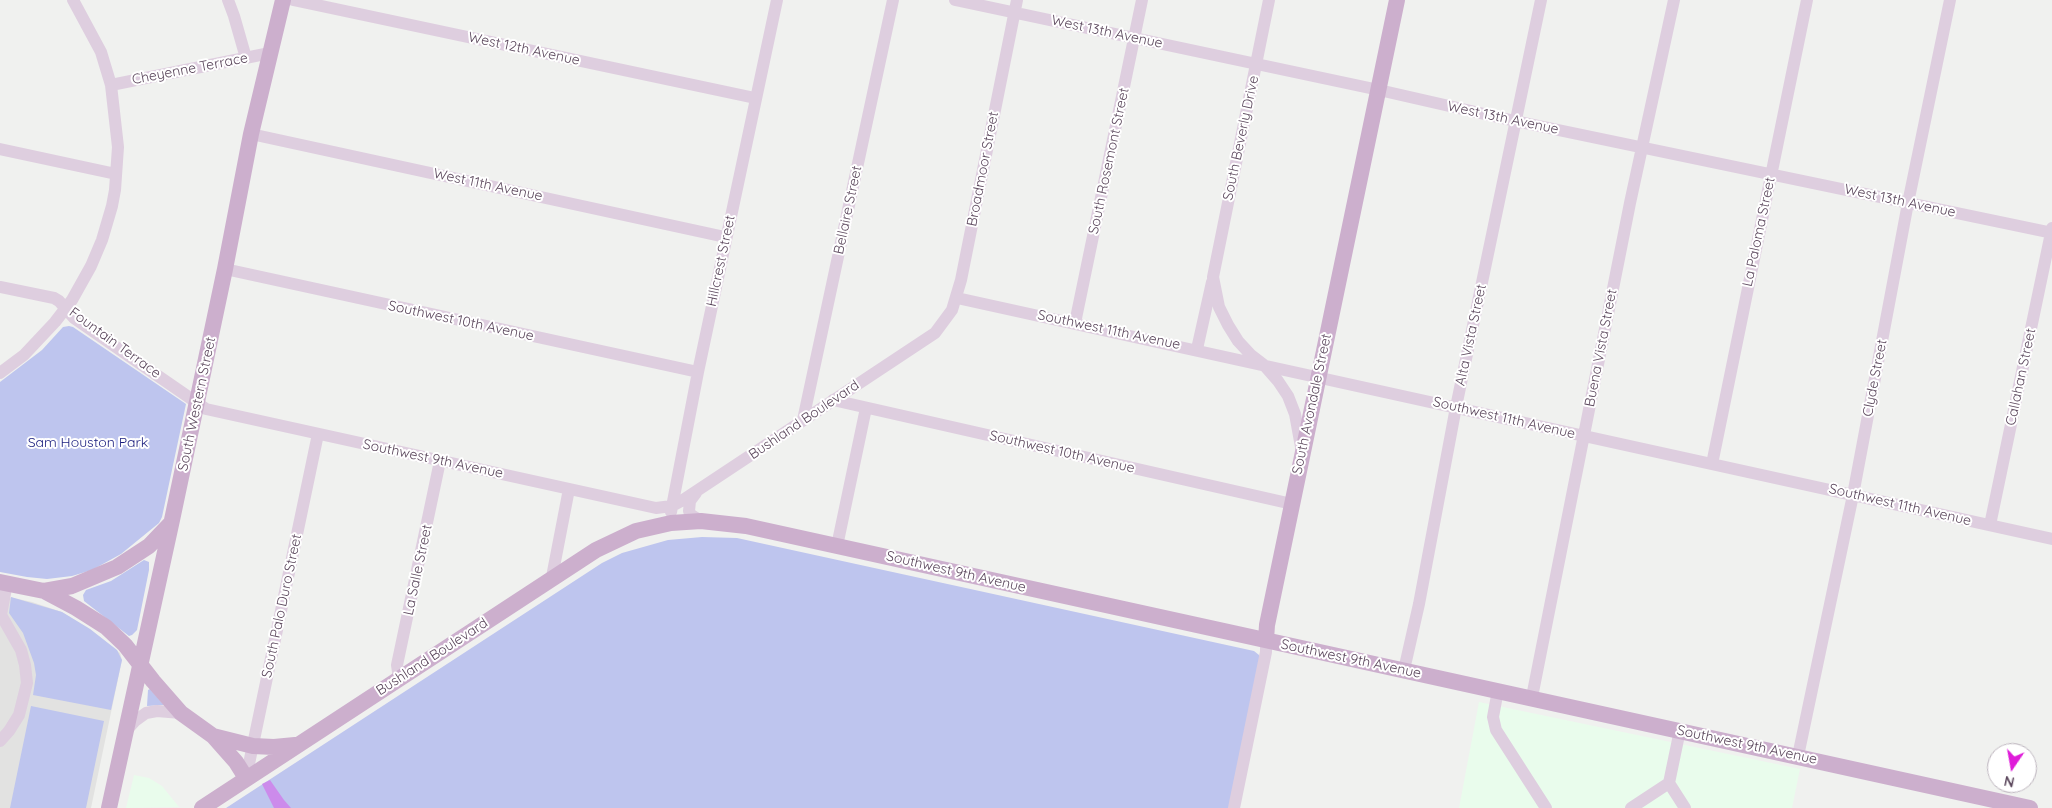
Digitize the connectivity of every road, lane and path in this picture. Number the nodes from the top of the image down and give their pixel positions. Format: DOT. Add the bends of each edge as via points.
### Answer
graph roads {
  1 [pos="73,0"];
  2 [pos="228,0"];
  3 [pos="283,0"];
  4 [pos="293,0"];
  5 [pos="777,0"];
  6 [pos="893,0"];
  7 [pos="955,0"];
  8 [pos="1142,0"];
  9 [pos="1269,0"];
  10 [pos="1397,0"];
  11 [pos="1541,0"];
  12 [pos="1674,0"];
  13 [pos="1807,0"];
  14 [pos="1950,0"];
  15 [pos="1016,6"];
  16 [pos="1135,38"];
  17 [pos="270,53"];
  18 [pos="246,58"];
  19 [pos="1256,64"];
  20 [pos="111,85"];
  21 [pos="1379,90"];
  22 [pos="755,98"];
  23 [pos="1515,121"];
  24 [pos="252,134"];
  25 [pos="1642,147"];
  26 [pos="0,149"];
  27 [pos="116,174"];
  28 [pos="1771,174"];
  29 [pos="1908,203"];
  30 [pos="2052,231"];
  31 [pos="726,237"];
  32 [pos="225,270"];
  33 [pos="1213,277"];
  34 [pos="0,287"];
  35 [pos="957,298"];
  36 [pos="66,309"];
  37 [pos="1075,323"];
  38 [pos="935,333"];
  39 [pos="1197,349"];
  40 [pos="1264,365"];
  41 [pos="698,372"];
  42 [pos="0,373"];
  43 [pos="1318,376"];
  44 [pos="833,400"];
  45 [pos="197,402"];
  46 [pos="1456,407"];
  47 [pos="866,408"];
  48 [pos="803,420"];
  49 [pos="318,434"];
  50 [pos="1583,435"];
  51 [pos="1302,452"];
  52 [pos="440,461"];
  53 [pos="1712,464"];
  54 [pos="569,489"];
  55 [pos="697,491"];
  56 [pos="1853,495"];
  57 [pos="638,504"];
  58 [pos="1292,504"];
  59 [pos="672,513"];
  60 [pos="696,518"];
  61 [pos="172,522"];
  62 [pos="1990,525"];
  63 [pos="636,531"];
  64 [pos="2052,539"];
  65 [pos="837,546"];
  66 [pos="552,577"];
  67 [pos="3,583"];
  68 [pos="44,591"];
  69 [pos="1266,640"];
  70 [pos="140,665"];
  71 [pos="1404,670"];
  72 [pos="399,678"];
  73 [pos="1498,690"];
  74 [pos="1532,697"];
  75 [pos="181,713"];
  76 [pos="1680,730"];
  77 [pos="125,732"];
  78 [pos="213,736"];
  79 [pos="0,741"];
  80 [pos="299,744"];
  81 [pos="253,746"];
  82 [pos="1798,756"];
  83 [pos="246,778"];
  84 [pos="1669,783"];
  85 [pos="1975,795"];
  86 [pos="109,808"];
  87 [pos="202,808"];
  88 [pos="1234,808"];
  89 [pos="1546,808"];
  90 [pos="1631,808"];
  91 [pos="1685,808"];
  92 [pos="1996,808"];
  93 [pos="2030,808"];
  1 -- 20 [label="street" via="101,52"];
  2 -- 18 [label="street"];
  3 -- 17 [label="main road, South Western Street"];
  4 -- 22 [label="street, West 12th Avenue"];
  5 -- 22 [label="street, Hillcrest Street"];
  6 -- 48 [label="street, Bellaire Street"];
  7 -- 15 [label="street, West 13th Avenue"];
  8 -- 16 [label="street, South Rosemont Street"];
  9 -- 19 [label="street, South Beverly Drive"];
  10 -- 21 [label="main road, South Avondale Street"];
  11 -- 23 [label="street, Alta Vista Street"];
  12 -- 25 [label="street, Buena Vista Street"];
  13 -- 28 [label="street, La Paloma Street"];
  14 -- 29 [label="street, Clyde Street"];
  15 -- 16 [label="street, West 13th Avenue"];
  15 -- 35 [label="street, Broadmoor Street"];
  16 -- 19 [label="street, West 13th Avenue"];
  16 -- 37 [label="street, South Rosemont Street"];
  17 -- 18 [label="street, Cheyenne Terrace"];
  17 -- 24 [label="main road, South Western Street"];
  18 -- 20 [label="street, Cheyenne Terrace"];
  19 -- 21 [label="street, West 13th Avenue"];
  19 -- 33 [label="street, South Beverly Drive"];
  20 -- 27 [label="street" via="117,131"];
  21 -- 23 [label="street, West 13th Avenue"];
  21 -- 43 [label="main road, South Avondale Street"];
  22 -- 31 [label="street, Hillcrest Street"];
  23 -- 25 [label="street, West 13th Avenue"];
  23 -- 46 [label="street, Alta Vista Street"];
  24 -- 31 [label="street, West 11th Avenue"];
  24 -- 32 [label="main road, South Western Street"];
  25 -- 28 [label="street, West 13th Avenue"];
  25 -- 50 [label="street, Buena Vista Street"];
  26 -- 27 [label="street"];
  27 -- 36 [label="street" via="112,206 102,240 83,283"];
  28 -- 29 [label="street, West 13th Avenue"];
  28 -- 53 [label="street, La Paloma Street"];
  29 -- 30 [label="street, West 13th Avenue"];
  29 -- 56 [label="street, Clyde Street"];
  30 -- 62 [label="street, Callahan Street"];
  31 -- 41 [label="street, Hillcrest Street"];
  32 -- 41 [label="street, Southwest 10th Avenue"];
  32 -- 45 [label="main road, South Western Street"];
  33 -- 39 [label="street, South Beverly Drive"];
  33 -- 40 [label="street, South Beverly Drive" via="1219,307 1228,325 1250,355"];
  34 -- 36 [label="street, Fountain Terrace" via="54,298"];
  35 -- 37 [label="street, Southwest 11th Avenue"];
  35 -- 38 [label="street, Broadmoor Street"];
  36 -- 42 [label="street" via="24,355"];
  36 -- 45 [label="street, Fountain Terrace" via="74,318"];
  37 -- 39 [label="street, Southwest 11th Avenue"];
  38 -- 44 [label="street, Bushland Boulevard"];
  39 -- 40 [label="street, Southwest 11th Avenue"];
  40 -- 43 [label="street, Southwest 11th Avenue"];
  40 -- 51 [label="street, South Beverly Drive" via="1288,396"];
  41 -- 59 [label="street, Hillcrest Street"];
  43 -- 46 [label="street, Southwest 11th Avenue"];
  43 -- 51 [label="main road, South Avondale Street"];
  44 -- 47 [label="street, Southwest 10th Avenue"];
  44 -- 48 [label="street, Bushland Boulevard"];
  45 -- 49 [label="street, Southwest 9th Avenue" via="206,409"];
  45 -- 61 [label="main road, South Western Street"];
  46 -- 50 [label="street, Southwest 11th Avenue"];
  46 -- 71 [label="street, Alta Vista Street"];
  47 -- 58 [label="street, Southwest 10th Avenue"];
  47 -- 65 [label="street"];
  48 -- 55 [label="street, Bushland Boulevard"];
  49 -- 52 [label="street, Southwest 9th Avenue"];
  49 -- 81 [label="street, South Palo Duro Street"];
  50 -- 53 [label="street, Southwest 11th Avenue"];
  50 -- 74 [label="street, Buena Vista Street"];
  51 -- 58 [label="main road, South Avondale Street"];
  52 -- 54 [label="street, Southwest 9th Avenue"];
  52 -- 72 [label="street, La Salle Street" via="398,665"];
  53 -- 56 [label="street, Southwest 11th Avenue"];
  54 -- 57 [label="street, Southwest 9th Avenue"];
  54 -- 66 [label="street"];
  55 -- 59 [label="street, Bushland Boulevard"];
  55 -- 60 [label="street" via="688,506"];
  56 -- 62 [label="street, Southwest 11th Avenue"];
  56 -- 82 [label="street, Clyde Street"];
  57 -- 59 [label="street, Southwest 9th Avenue"];
  57 -- 63 [label="street" via="648,515"];
  58 -- 69 [label="main road, South Avondale Street"];
  59 -- 60 [label="main road, Southwest 9th Avenue"];
  59 -- 63 [label="main road, Bushland Boulevard"];
  60 -- 65 [label="main road, Southwest 9th Avenue"];
  61 -- 68 [label="main road" via="149,546 117,567 72,586"];
  61 -- 70 [label="main road, South Western Street"];
  62 -- 64 [label="street, Southwest 11th Avenue"];
  63 -- 66 [label="main road, Bushland Boulevard" via="596,550"];
  65 -- 69 [label="main road, Southwest 9th Avenue"];
  66 -- 72 [label="main road, Bushland Boulevard"];
  67 -- 68 [label="main road"];
  67 -- 79 [label="street" via="1,615 21,650 26,683 19,715"];
  68 -- 70 [label="main road" via="106,627"];
  69 -- 71 [label="main road, Southwest 9th Avenue"];
  69 -- 88 [label="street, South Avondale Street"];
  70 -- 75 [label="main road"];
  70 -- 77 [label="main road, South Western Street"];
  71 -- 73 [label="main road, Southwest 9th Avenue"];
  72 -- 80 [label="main road, Bushland Boulevard"];
  73 -- 74 [label="main road, Southwest 9th Avenue"];
  73 -- 89 [label="street" via="1493,717 1496,730"];
  74 -- 76 [label="main road, Southwest 9th Avenue"];
  75 -- 77 [label="street" via="146,714"];
  75 -- 78 [label="main road"];
  76 -- 82 [label="main road, Southwest 9th Avenue"];
  76 -- 84 [label="street"];
  77 -- 86 [label="main road, South Western Street"];
  78 -- 81 [label="main road"];
  78 -- 83 [label="main road"];
  80 -- 81 [label="main road"];
  80 -- 83 [label="main road, Bushland Boulevard"];
  81 -- 83 [label="street, South Palo Duro Street"];
  82 -- 85 [label="main road, Southwest 9th Avenue"];
  83 -- 87 [label="main road, Bushland Boulevard"];
  84 -- 90 [label="street"];
  84 -- 91 [label="street"];
  85 -- 92 [label="main road"];
  85 -- 93 [label="main road, Southwest 9th Avenue"];
}
